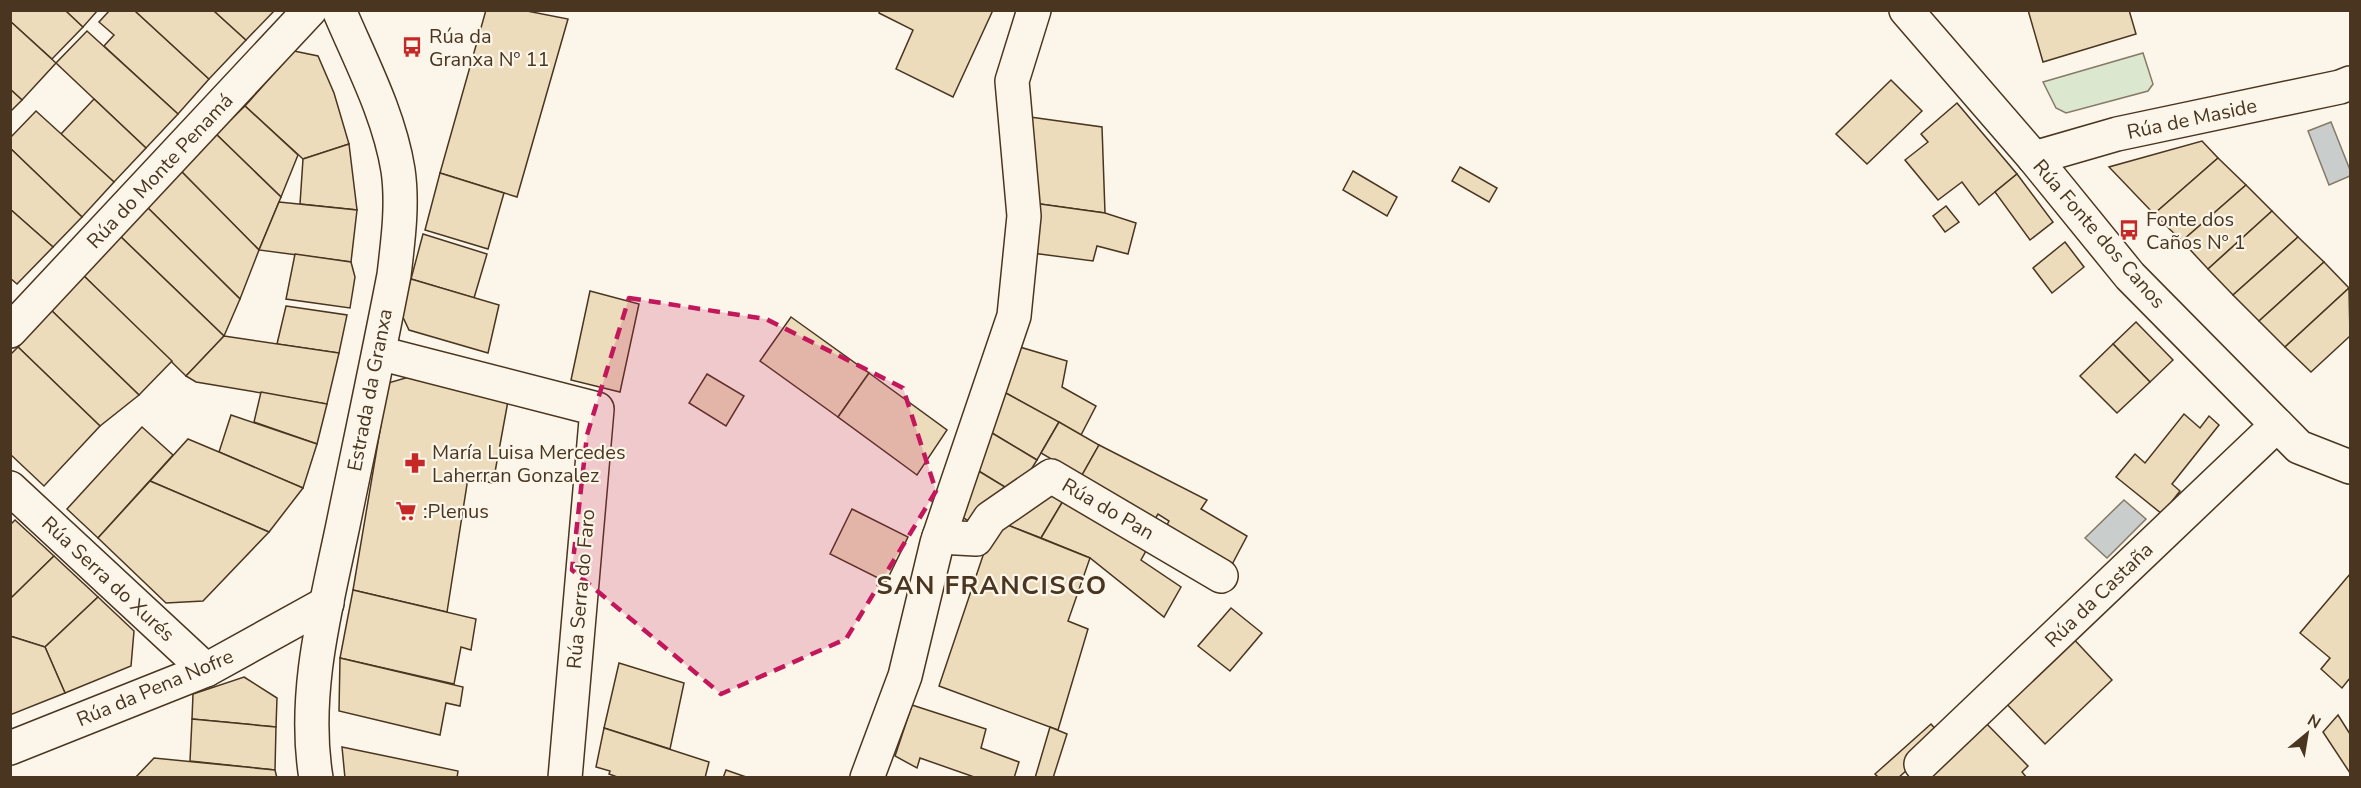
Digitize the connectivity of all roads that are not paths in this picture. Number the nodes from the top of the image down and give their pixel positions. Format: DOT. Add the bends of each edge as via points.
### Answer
graph roads {
  1 [pos="310,10"];
  2 [pos="339,10"];
  3 [pos="1034,10"];
  4 [pos="1879,10"];
  5 [pos="1913,18"];
  6 [pos="2350,83"];
  7 [pos="2034,158"];
  8 [pos="10,331"];
  9 [pos="379,353"];
  10 [pos="2277,425"];
  11 [pos="2350,467"];
  12 [pos="10,488"];
  13 [pos="939,537"];
  14 [pos="1221,576"];
  15 [pos="327,603"];
  16 [pos="206,670"];
  17 [pos="10,748"];
  18 [pos="1921,764"];
  19 [pos="316,777"];
  20 [pos="565,777"];
  21 [pos="867,777"];
  1 -- 8 [label="street, Rúa do Monte Penamá"];
  2 -- 9 [label="street, Estrada da Granxa" via="388,128 398,171 399,230"];
  3 -- 13 [label="street" via="1012,81 1024,216 1014,315"];
  4 -- 5 [label="street, Rúa Fonte dos Canos"];
  5 -- 7 [label="street, Rúa Fonte dos Canos"];
  6 -- 7 [label="street, Rúa de Maside" via="2117,134"];
  7 -- 10 [label="street, Rúa Fonte dos Canos" via="2130,276"];
  9 -- 15 [label="street, Estrada da Granxa"];
  9 -- 20 [label="street, Rúa Serra do Faro" via="597,409"];
  10 -- 11 [label="street, Rúa Fonte dos Canos" via="2299,447"];
  10 -- 18 [label="street, Rúa da Castaña"];
  12 -- 16 [label="street, Rúa Serra do Xurés"];
  13 -- 14 [label="street, Rúa do Pan" via="976,539 990,518 1051,476"];
  13 -- 21 [label="street" via="905,676"];
  15 -- 16 [label="street, Rúa da Pena Nofre"];
  15 -- 19 [label="street, Estrada da Granxa" via="312,693"];
  16 -- 17 [label="street, Rúa da Pena Nofre"];
}
